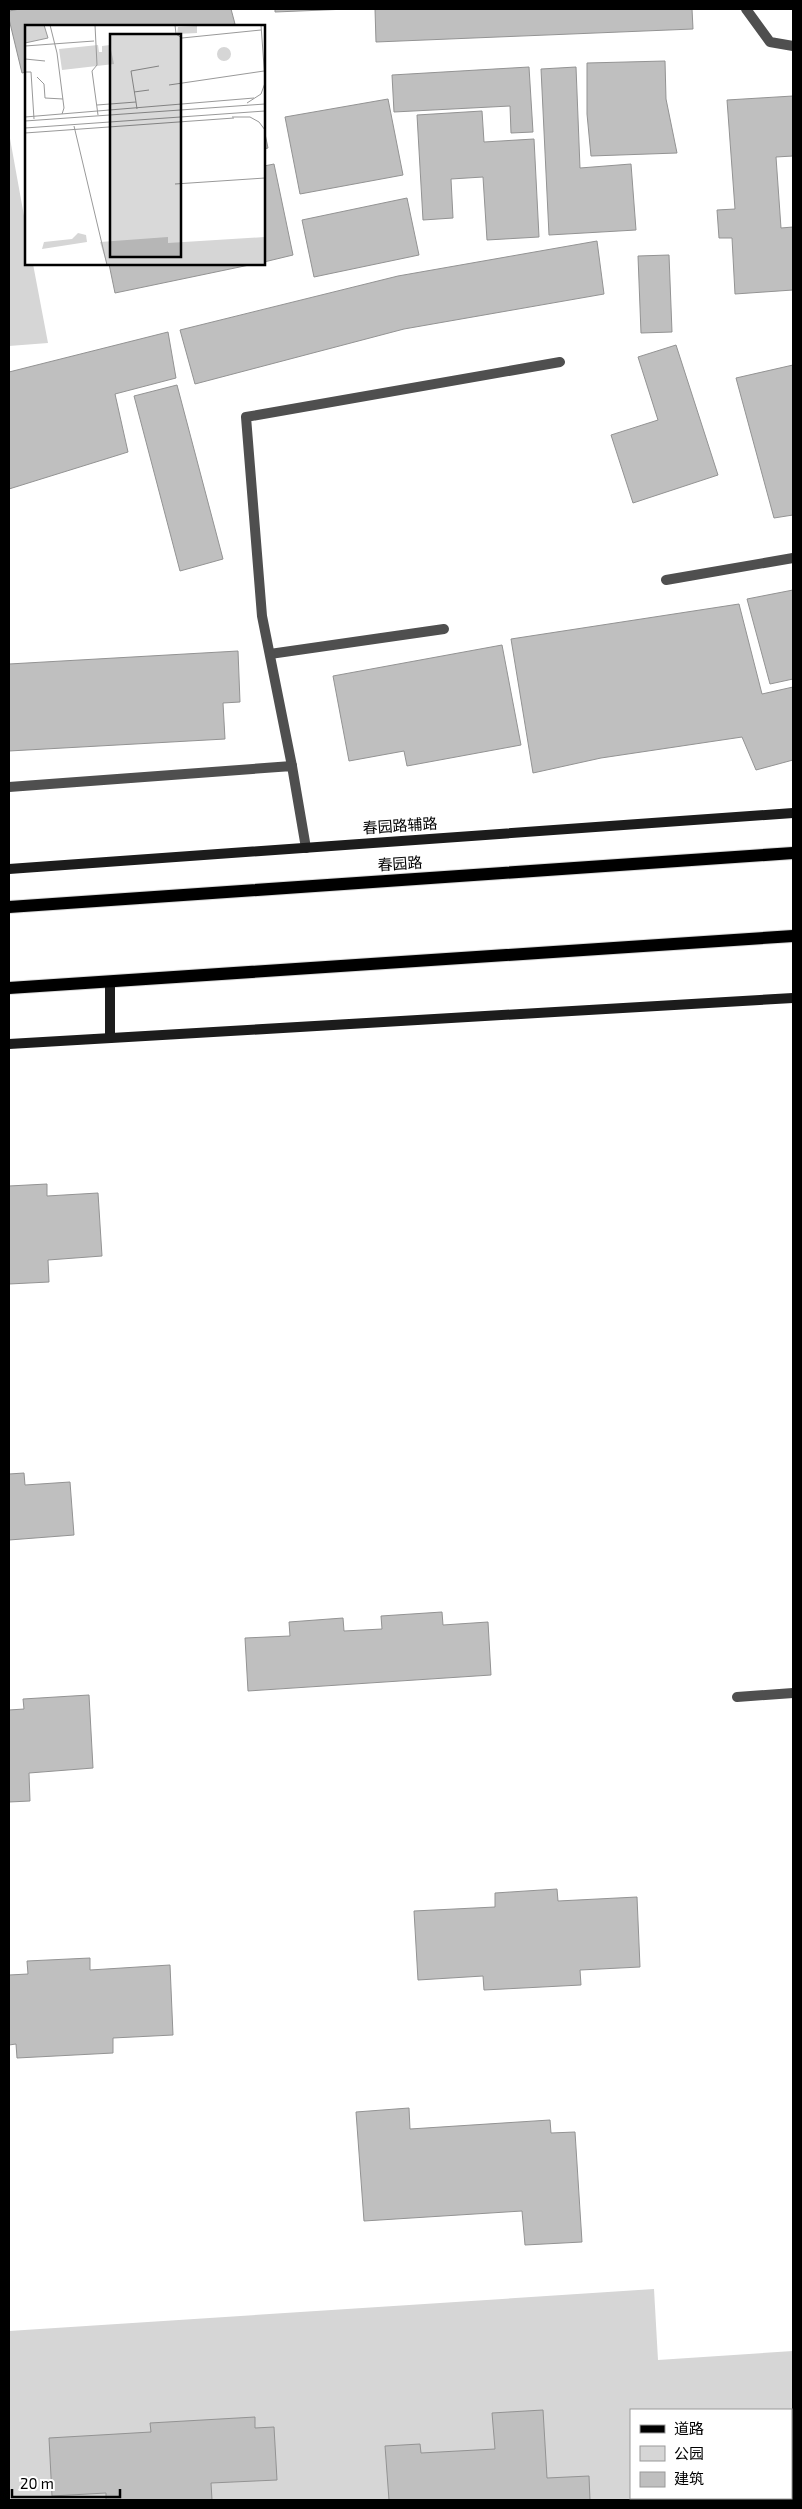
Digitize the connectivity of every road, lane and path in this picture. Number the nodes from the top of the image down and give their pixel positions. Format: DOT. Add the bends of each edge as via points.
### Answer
graph roads {
  1 [pos="746,9"];
  2 [pos="793,46"];
  3 [pos="560,362"];
  4 [pos="793,558"];
  5 [pos="666,580"];
  6 [pos="444,629"];
  7 [pos="270,654"];
  8 [pos="292,766"];
  9 [pos="9,787"];
  10 [pos="793,813"];
  11 [pos="306,848"];
  12 [pos="793,854"];
  13 [pos="9,869"];
  14 [pos="9,907"];
  15 [pos="793,936"];
  16 [pos="110,981"];
  17 [pos="9,988"];
  18 [pos="793,998"];
  19 [pos="110,1038"];
  20 [pos="9,1044"];
  21 [pos="793,1692"];
  22 [pos="737,1696"];
  1 -- 2 [label="street" via="770,42"];
  3 -- 7 [label="street" via="246,417 262,616"];
  4 -- 5 [label="street"];
  6 -- 7 [label="street"];
  7 -- 8 [label="street"];
  8 -- 9 [label="street"];
  8 -- 11 [label="street"];
  10 -- 11 [label="street, 春园路辅路"];
  11 -- 13 [label="street, 春园路辅路"];
  12 -- 14 [label="main road, 春园路"];
  15 -- 16 [label="main road"];
  16 -- 17 [label="main road"];
  16 -- 19 [label="street"];
  18 -- 19 [label="street"];
  19 -- 20 [label="street"];
  21 -- 22 [label="street"];
}
